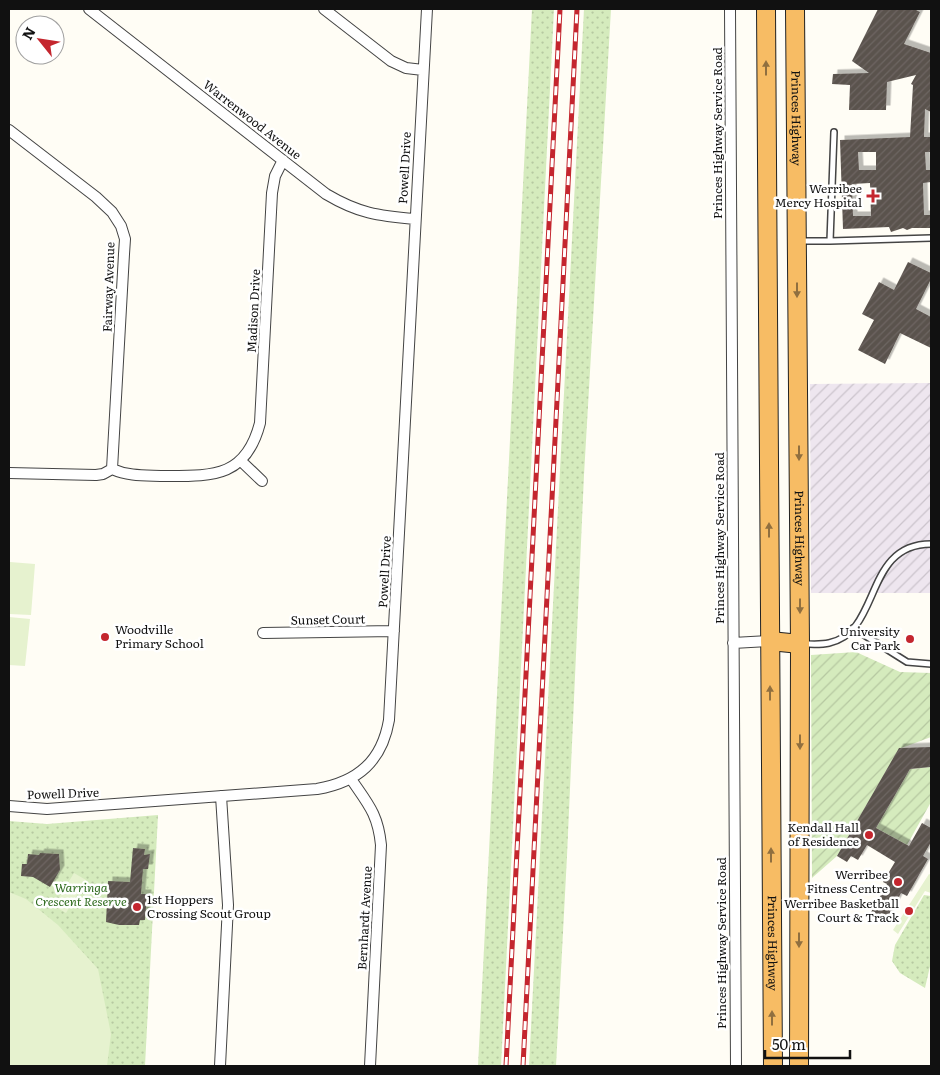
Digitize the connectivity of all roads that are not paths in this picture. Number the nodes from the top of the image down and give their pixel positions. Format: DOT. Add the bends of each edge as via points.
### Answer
graph roads {
  1 [pos="89,9"];
  2 [pos="324,9"];
  3 [pos="426,9"];
  4 [pos="730,9"];
  5 [pos="766,9"];
  6 [pos="795,9"];
  7 [pos="423,70"];
  8 [pos="796,115"];
  9 [pos="766,116"];
  10 [pos="9,130"];
  11 [pos="834,132"];
  12 [pos="283,160"];
  13 [pos="415,219"];
  14 [pos="931,238"];
  15 [pos="797,241"];
  16 [pos="830,241"];
  17 [pos="241,461"];
  18 [pos="112,469"];
  19 [pos="9,473"];
  20 [pos="262,481"];
  21 [pos="931,544"];
  22 [pos="853,628"];
  23 [pos="394,631"];
  24 [pos="263,634"];
  25 [pos="770,641"];
  26 [pos="733,643"];
  27 [pos="800,644"];
  28 [pos="931,664"];
  29 [pos="351,780"];
  30 [pos="221,796"];
  31 [pos="9,806"];
  32 [pos="220,1066"];
  33 [pos="370,1066"];
  34 [pos="736,1066"];
  35 [pos="773,1066"];
  36 [pos="799,1066"];
  1 -- 12 [label="street, Warrenwood Avenue"];
  2 -- 7 [label="street" via="391,61 406,68"];
  3 -- 7 [label="street, Powell Drive"];
  4 -- 26 [label="street, Princes Highway Service Road"];
  9 -- 5 [label="highway, Princes Highway, one-way"];
  6 -- 8 [label="highway, Princes Highway"];
  7 -- 13 [label="street, Powell Drive"];
  8 -- 9 [label="highway"];
  8 -- 15 [label="highway, Princes Highway"];
  25 -- 9 [label="highway, Princes Highway, one-way"];
  10 -- 18 [label="street, Fairway Avenue" via="96,197 121,226 124,254"];
  11 -- 16 [label="lane"];
  12 -- 13 [label="street, Warrenwood Avenue" via="345,205 366,213"];
  12 -- 17 [label="street, Madison Drive" via="275,176 272,194 260,423 256,439"];
  13 -- 23 [label="street, Powell Drive"];
  14 -- 16 [label="lane"];
  15 -- 16 [label="lane"];
  15 -- 27 [label="highway, Princes Highway, one-way"];
  17 -- 18 [label="street, Madison Drive" via="228,470 194,476 131,475"];
  17 -- 20 [label="street"];
  18 -- 19 [label="street, Madison Drive" via="96,475"];
  21 -- 22 [label="lane" via="919,544 900,552 886,566"];
  22 -- 27 [label="lane" via="844,637 830,643"];
  22 -- 28 [label="lane" via="906,662"];
  23 -- 24 [label="street, Sunset Court"];
  23 -- 29 [label="street, Powell Drive" via="387,734 373,760"];
  25 -- 26 [label="street"];
  25 -- 27 [label="highway"];
  35 -- 25 [label="highway, Princes Highway, one-way"];
  26 -- 34 [label="street, Princes Highway Service Road"];
  27 -- 36 [label="highway, Princes Highway, one-way"];
  29 -- 30 [label="street, Powell Drive" via="317,789"];
  29 -- 33 [label="street, Bernhardt Avenue" via="373,812 379,826 381,845"];
  30 -- 31 [label="street, Powell Drive" via="47,809"];
  30 -- 32 [label="street" via="228,905"];
}
